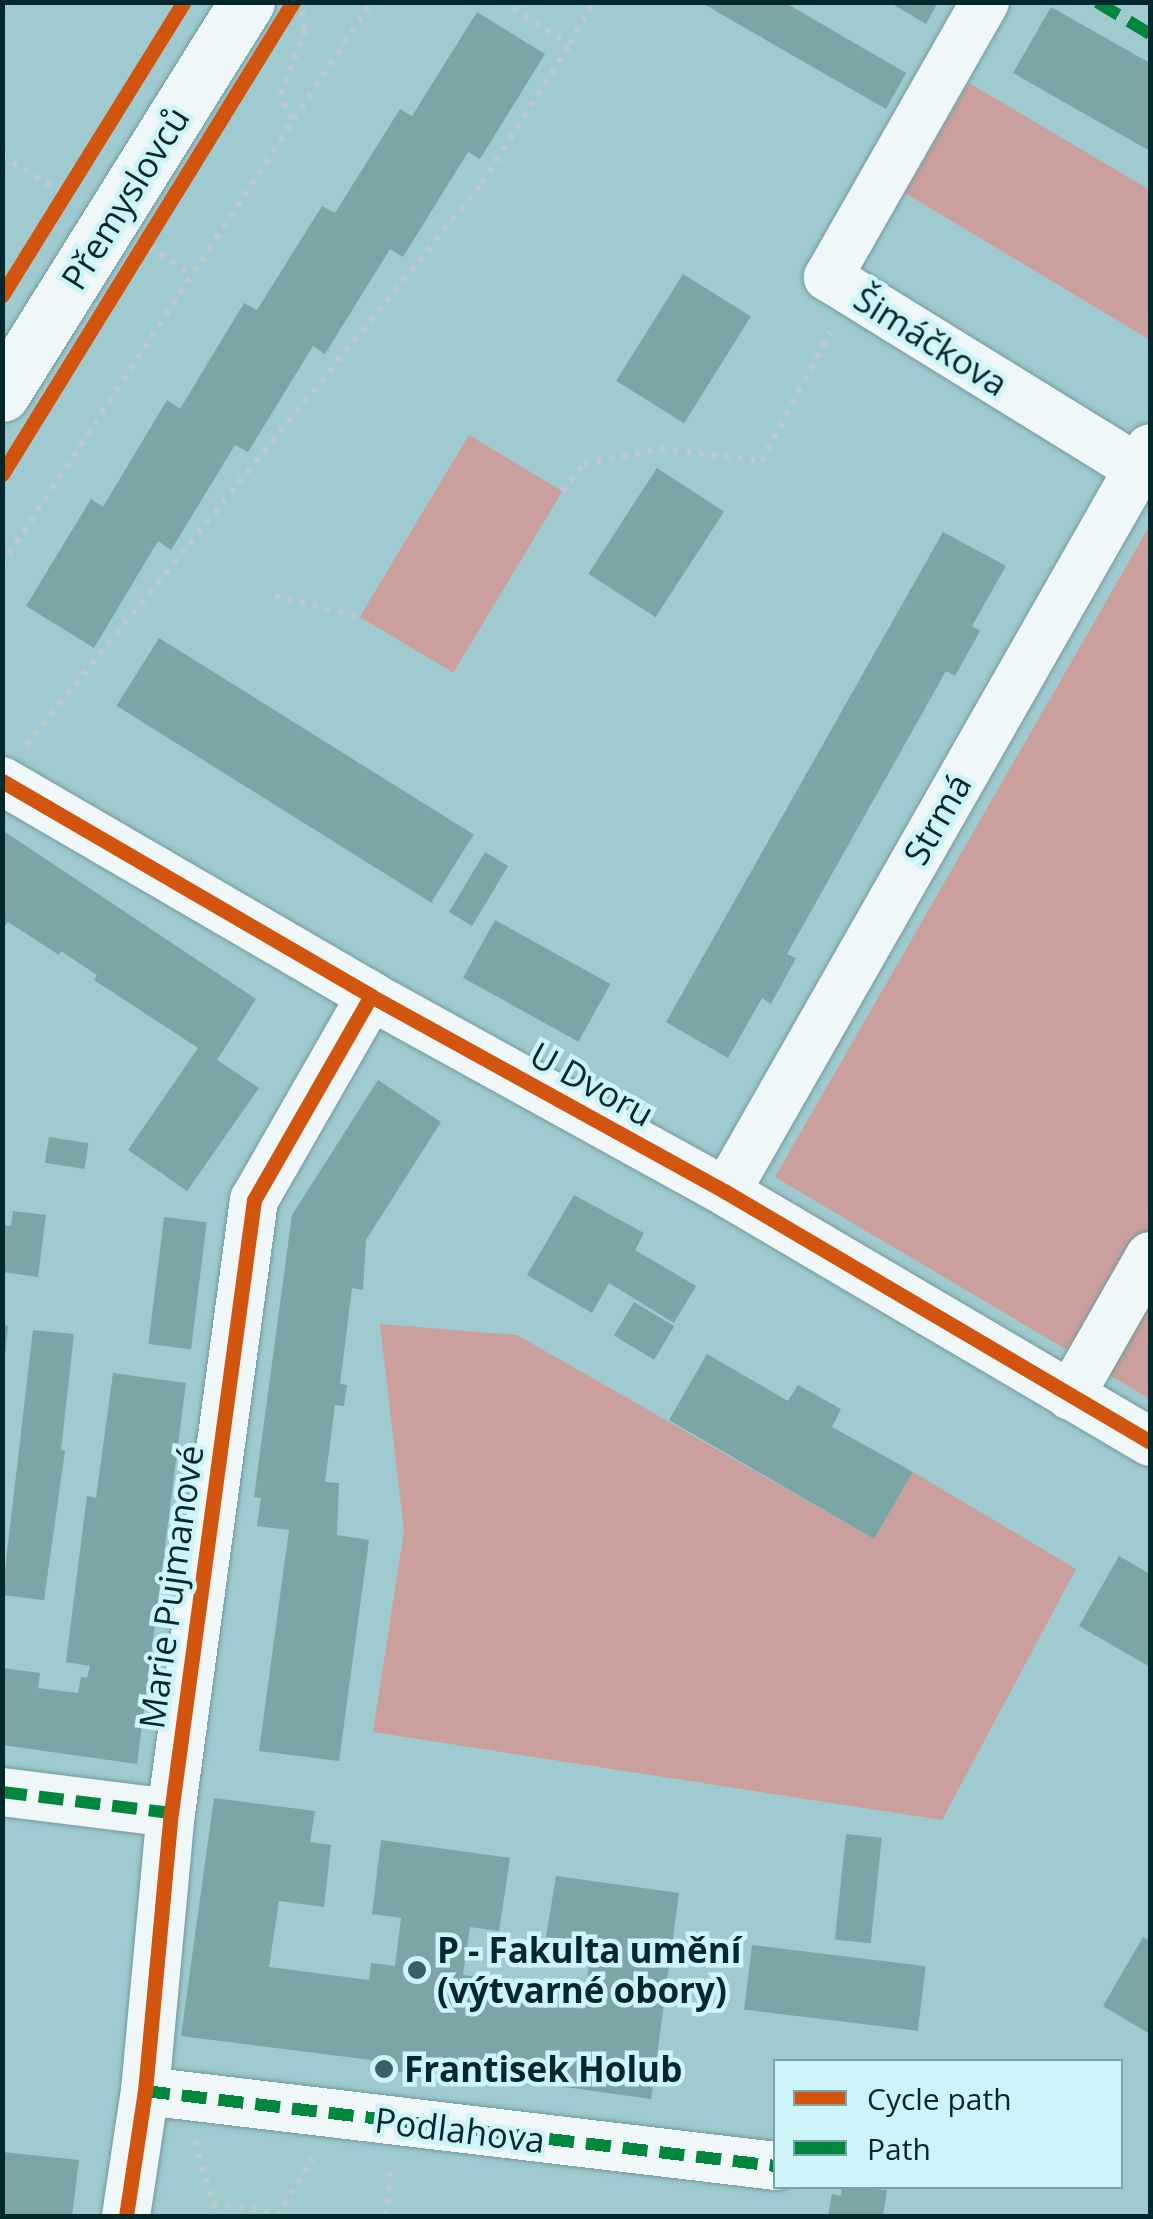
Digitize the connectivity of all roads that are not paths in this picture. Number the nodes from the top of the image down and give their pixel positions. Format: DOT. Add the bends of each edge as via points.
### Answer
graph roads {
  1 [pos="985,2"];
  2 [pos="265,10"];
  3 [pos="2,394"];
  4 [pos="1146,464"];
  5 [pos="9,769"];
  6 [pos="371,996"];
  7 [pos="726,1192"];
  8 [pos="1150,1256"];
  9 [pos="1070,1396"];
  10 [pos="1150,1442"];
  11 [pos="2,1792"];
  12 [pos="171,1814"];
  13 [pos="164,2093"];
  14 [pos="773,2166"];
  15 [pos="126,2216"];
  1 -- 4 [label="street, Šimáčkova" via="828,278"];
  2 -- 3 [label="street, Přemyslovců" via="136,239"];
  4 -- 7 [label="street, Strmá"];
  5 -- 6 [label="street, U Dvoru"];
  6 -- 7 [label="street, U Dvoru"];
  6 -- 12 [label="street, Marie Pujmanové" via="254,1200"];
  7 -- 9 [label="street, U Dvoru"];
  8 -- 9 [label="street"];
  9 -- 10 [label="street, U Dvoru"];
  11 -- 12 [label="street"];
  12 -- 13 [label="street, Marie Pujmanové"];
  13 -- 14 [label="street, Podlahova"];
  13 -- 15 [label="street, Marie Pujmanové"];
}
